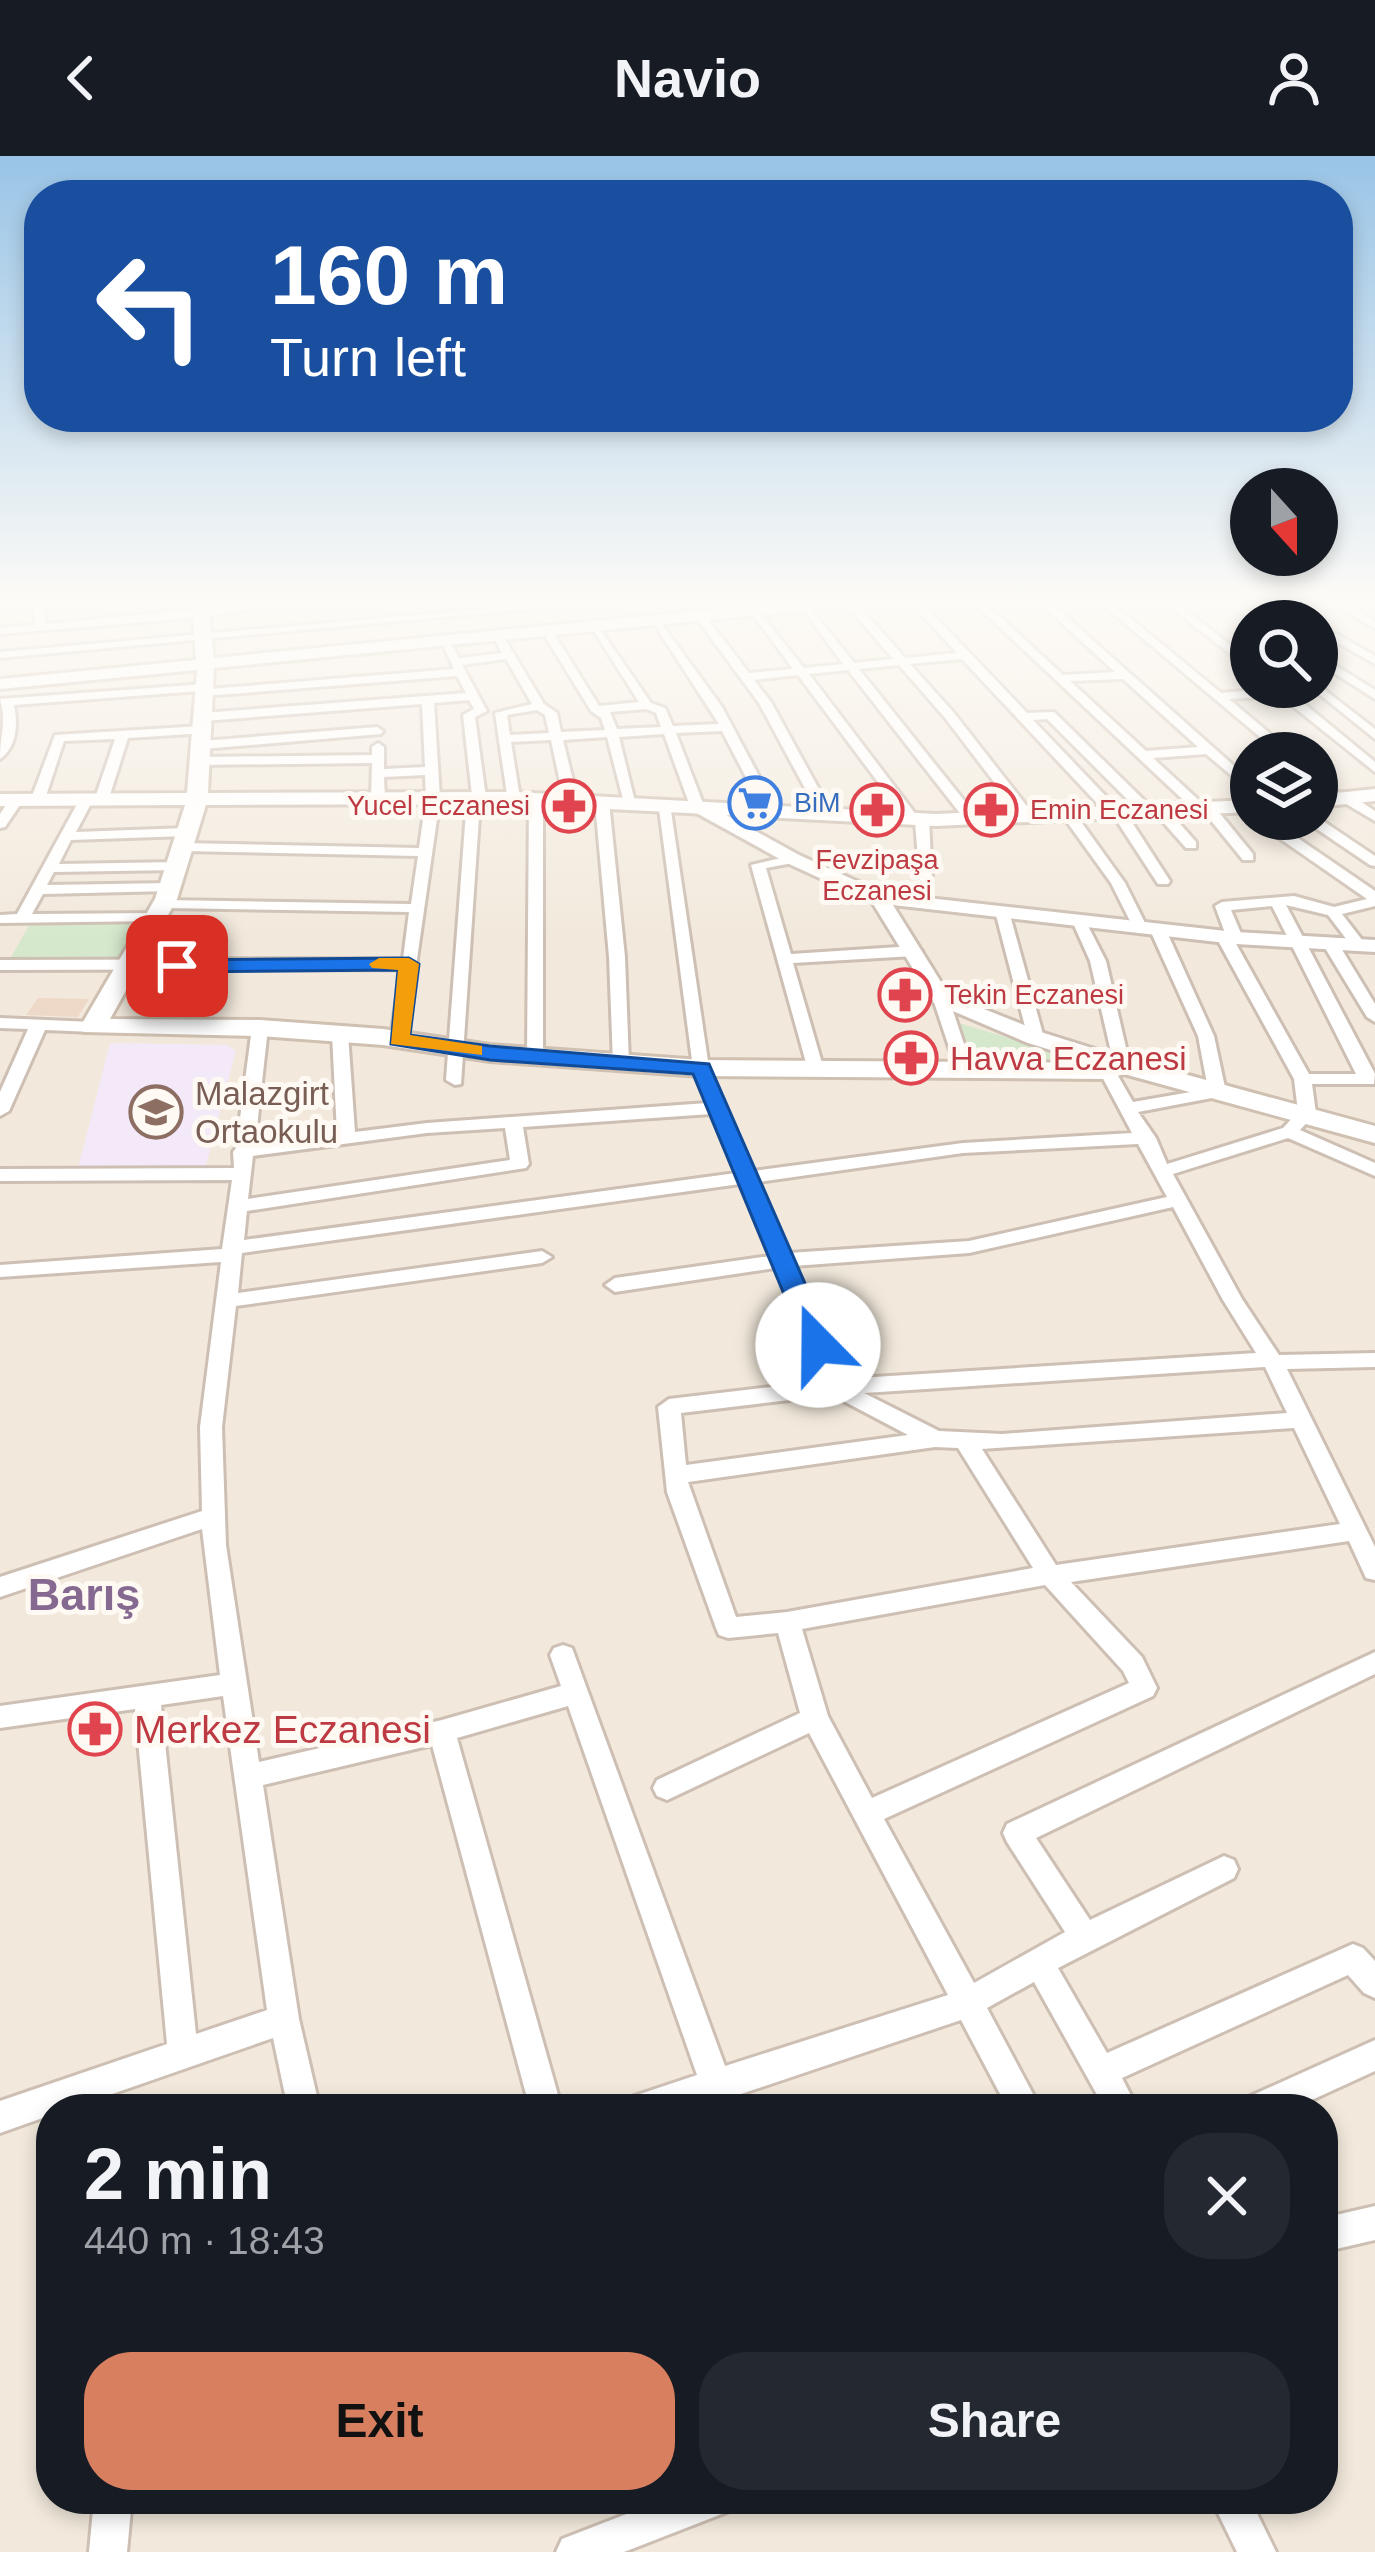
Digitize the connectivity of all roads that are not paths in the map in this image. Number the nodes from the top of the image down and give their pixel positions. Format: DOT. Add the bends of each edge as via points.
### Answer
graph roads {
  1 [pos="9,716"];
  2 [pos="203,716"];
  3 [pos="316,716"];
  4 [pos="377,716"];
  5 [pos="429,716"];
  6 [pos="469,716"];
  7 [pos="502,716"];
  8 [pos="547,716"];
  9 [pos="608,716"];
  10 [pos="663,716"];
  11 [pos="720,716"];
  12 [pos="769,716"];
  13 [pos="837,716"];
  14 [pos="892,716"];
  15 [pos="946,716"];
  16 [pos="1039,716"];
  17 [pos="1051,716"];
  18 [pos="1104,716"];
  19 [pos="1173,716"];
  20 [pos="1312,716"];
  21 [pos="1023,717"];
  22 [pos="1370,724"];
  23 [pos="727,727"];
  24 [pos="377,731"];
  25 [pos="669,731"];
  26 [pos="123,734"];
  27 [pos="612,734"];
  28 [pos="1375,735"];
  29 [pos="556,737"];
  30 [pos="202,738"];
  31 [pos="505,739"];
  32 [pos="1210,750"];
  33 [pos="0,755"];
  34 [pos="1145,755"];
  35 [pos="379,766"];
  36 [pos="1375,768"];
  37 [pos="1230,769"];
  38 [pos="431,770"];
  39 [pos="1375,795"];
  40 [pos="194,797"];
  41 [pos="95,798"];
  42 [pos="378,798"];
  43 [pos="433,798"];
  44 [pos="477,798"];
  45 [pos="513,798"];
  46 [pos="18,799"];
  47 [pos="536,799"];
  48 [pos="571,801"];
  49 [pos="602,802"];
  50 [pos="632,803"];
  51 [pos="663,804"];
  52 [pos="1338,804"];
  53 [pos="697,806"];
  54 [pos="1230,807"];
  55 [pos="1205,808"];
  56 [pos="770,810"];
  57 [pos="1338,810"];
  58 [pos="1154,812"];
  59 [pos="824,813"];
  60 [pos="1117,814"];
  61 [pos="1069,815"];
  62 [pos="1028,817"];
  63 [pos="1375,817"];
  64 [pos="917,818"];
  65 [pos="971,818"];
  66 [pos="1338,821"];
  67 [pos="0,824"];
  68 [pos="71,836"];
  69 [pos="1291,840"];
  70 [pos="1190,845"];
  71 [pos="424,852"];
  72 [pos="1248,857"];
  73 [pos="793,859"];
  74 [pos="1375,862"];
  75 [pos="50,868"];
  76 [pos="174,876"];
  77 [pos="1163,881"];
  78 [pos="925,882"];
  79 [pos="35,890"];
  80 [pos="879,898"];
  81 [pos="1375,900"];
  82 [pos="1278,904"];
  83 [pos="416,908"];
  84 [pos="1333,912"];
  85 [pos="1003,915"];
  86 [pos="0,919"];
  87 [pos="22,919"];
  88 [pos="1080,922"];
  89 [pos="1150,929"];
  90 [pos="1230,938"];
  91 [pos="1298,941"];
  92 [pos="1330,943"];
  93 [pos="1366,945"];
  94 [pos="914,951"];
  95 [pos="784,959"];
  96 [pos="409,964"];
  97 [pos="0,965"];
  98 [pos="130,966"];
  99 [pos="941,999"];
  100 [pos="1375,1017"];
  101 [pos="0,1023"];
  102 [pos="39,1024"];
  103 [pos="93,1027"];
  104 [pos="260,1028"];
  105 [pos="340,1034"];
  106 [pos="1036,1038"];
  107 [pos="399,1040"];
  108 [pos="457,1048"];
  109 [pos="535,1056"];
  110 [pos="621,1063"];
  111 [pos="701,1068"];
  112 [pos="1114,1068"];
  113 [pos="816,1070"];
  114 [pos="965,1071"];
  115 [pos="1303,1079"];
  116 [pos="1371,1079"];
  117 [pos="455,1080"];
  118 [pos="1217,1093"];
  119 [pos="718,1108"];
  120 [pos="1131,1108"];
  121 [pos="0,1111"];
  122 [pos="513,1122"];
  123 [pos="1298,1122"];
  124 [pos="1375,1135"];
  125 [pos="346,1138"];
  126 [pos="1147,1138"];
  127 [pos="242,1151"];
  128 [pos="1375,1170"];
  129 [pos="1165,1172"];
  130 [pos="0,1174"];
  131 [pos="240,1174"];
  132 [pos="748,1174"];
  133 [pos="1180,1200"];
  134 [pos="236,1208"];
  135 [pos="231,1251"];
  136 [pos="542,1257"];
  137 [pos="784,1260"];
  138 [pos="0,1271"];
  139 [pos="615,1285"];
  140 [pos="227,1300"];
  141 [pos="1272,1360"];
  142 [pos="1375,1360"];
  143 [pos="835,1387"];
  144 [pos="1301,1420"];
  145 [pos="935,1439"];
  146 [pos="965,1441"];
  147 [pos="676,1475"];
  148 [pos="213,1516"];
  149 [pos="1356,1532"];
  150 [pos="1375,1571"];
  151 [pos="1050,1575"];
  152 [pos="0,1587"];
  153 [pos="787,1622"];
  154 [pos="563,1655"];
  155 [pos="1375,1662"];
  156 [pos="232,1684"];
  157 [pos="575,1693"];
  158 [pos="147,1696"];
  159 [pos="0,1717"];
  160 [pos="815,1718"];
  161 [pos="442,1731"];
  162 [pos="250,1776"];
  163 [pos="668,1788"];
  164 [pos="866,1814"];
  165 [pos="1224,1869"];
  166 [pos="1085,1937"];
  167 [pos="1039,1964"];
  168 [pos="1375,1983"];
  169 [pos="968,2003"];
  170 [pos="284,2019"];
  171 [pos="183,2055"];
  172 [pos="1375,2055"];
  173 [pos="1101,2072"];
  174 [pos="717,2086"];
  175 [pos="91,2094"];
  176 [pos="301,2094"];
  177 [pos="541,2094"];
  178 [pos="690,2094"];
  179 [pos="1017,2094"];
  180 [pos="1113,2094"];
  181 [pos="1290,2094"];
  182 [pos="36,2109"];
  183 [pos="0,2117"];
  184 [pos="1375,2223"];
  185 [pos="1338,2232"];
  186 [pos="112,2514"];
  187 [pos="642,2514"];
  188 [pos="1238,2514"];
  189 [pos="108,2552"];
  190 [pos="575,2552"];
  191 [pos="1257,2552"];
  1 -- 33 [label="street"];
  2 -- 30 [label="main road"];
  3 -- 30 [label="street"];
  4 -- 24 [label="street"];
  5 -- 38 [label="street"];
  6 -- 44 [label="street"];
  7 -- 31 [label="street"];
  8 -- 29 [label="street"];
  9 -- 27 [label="street"];
  10 -- 25 [label="street"];
  11 -- 23 [label="street"];
  12 -- 59 [label="street"];
  13 -- 64 [label="street"];
  14 -- 65 [label="street"];
  15 -- 62 [label="street"];
  16 -- 21 [label="street"];
  17 -- 58 [label="street"];
  18 -- 34 [label="street"];
  19 -- 32 [label="street"];
  20 -- 36 [label="street"];
  21 -- 60 [label="street"];
  22 -- 28 [label="street"];
  23 -- 25 [label="street"];
  23 -- 56 [label="street"];
  24 -- 30 [label="street"];
  24 -- 35 [label="street"];
  25 -- 27 [label="street"];
  25 -- 53 [label="street"];
  26 -- 30 [label="street"];
  26 -- 41 [label="street"];
  26 -- 46 [label="street" via="59,738"];
  27 -- 29 [label="street"];
  27 -- 50 [label="street"];
  29 -- 31 [label="street"];
  29 -- 48 [label="street"];
  30 -- 35 [label="street"];
  30 -- 40 [label="main road"];
  31 -- 45 [label="street"];
  32 -- 34 [label="street"];
  32 -- 37 [label="street"];
  34 -- 55 [label="street"];
  35 -- 38 [label="street"];
  35 -- 42 [label="street"];
  38 -- 43 [label="street"];
  39 -- 52 [label="main road"];
  40 -- 41 [label="main road"];
  40 -- 42 [label="main road"];
  40 -- 76 [label="main road"];
  41 -- 46 [label="main road"];
  41 -- 68 [label="street"];
  42 -- 43 [label="main road"];
  43 -- 44 [label="main road"];
  43 -- 71 [label="street"];
  44 -- 45 [label="main road"];
  44 -- 108 [label="street"];
  45 -- 47 [label="main road"];
  46 -- 67 [label="street"];
  47 -- 48 [label="main road"];
  47 -- 109 [label="street"];
  48 -- 49 [label="main road"];
  49 -- 50 [label="main road"];
  49 -- 110 [label="street"];
  50 -- 51 [label="main road"];
  51 -- 53 [label="main road"];
  51 -- 111 [label="street"];
  53 -- 56 [label="main road"];
  53 -- 73 [label="street"];
  54 -- 55 [label="main road"];
  55 -- 58 [label="main road"];
  55 -- 72 [label="street"];
  56 -- 59 [label="main road"];
  57 -- 63 [label="street"];
  58 -- 60 [label="main road"];
  58 -- 70 [label="street"];
  59 -- 64 [label="main road"];
  60 -- 61 [label="main road"];
  60 -- 77 [label="street"];
  61 -- 62 [label="main road"];
  61 -- 89 [label="street"];
  62 -- 65 [label="main road"];
  64 -- 65 [label="main road"];
  64 -- 78 [label="street"];
  66 -- 74 [label="street"];
  68 -- 75 [label="street"];
  68 -- 76 [label="street"];
  69 -- 81 [label="street"];
  71 -- 76 [label="street"];
  71 -- 83 [label="street"];
  73 -- 80 [label="street"];
  73 -- 95 [label="street" via="758,865"];
  75 -- 76 [label="street"];
  75 -- 79 [label="street"];
  76 -- 79 [label="street"];
  76 -- 83 [label="street"];
  76 -- 87 [label="street"];
  76 -- 98 [label="main road"];
  79 -- 87 [label="street"];
  80 -- 85 [label="street"];
  80 -- 94 [label="street"];
  81 -- 84 [label="street"];
  82 -- 84 [label="street" via="1294,900"];
  82 -- 90 [label="street" via="1222,906"];
  82 -- 91 [label="street"];
  83 -- 96 [label="street"];
  84 -- 93 [label="street"];
  85 -- 88 [label="street"];
  85 -- 106 [label="street"];
  86 -- 87 [label="street"];
  88 -- 89 [label="street"];
  88 -- 112 [label="street" via="1098,961"];
  89 -- 90 [label="street"];
  89 -- 118 [label="street" via="1206,1036"];
  90 -- 91 [label="street"];
  90 -- 115 [label="street"];
  91 -- 92 [label="street"];
  91 -- 116 [label="street"];
  92 -- 93 [label="street"];
  92 -- 100 [label="street"];
  94 -- 95 [label="street"];
  94 -- 99 [label="street"];
  95 -- 113 [label="street"];
  96 -- 98 [label="street"];
  96 -- 107 [label="street"];
  97 -- 98 [label="street"];
  98 -- 103 [label="main road"];
  99 -- 106 [label="street"];
  99 -- 114 [label="street"];
  101 -- 102 [label="street"];
  102 -- 103 [label="street"];
  102 -- 121 [label="street"];
  103 -- 104 [label="main road"];
  104 -- 105 [label="main road"];
  104 -- 127 [label="street"];
  105 -- 107 [label="main road"];
  105 -- 125 [label="street"];
  106 -- 112 [label="street"];
  107 -- 108 [label="main road"];
  108 -- 109 [label="main road"];
  108 -- 117 [label="street"];
  109 -- 110 [label="main road"];
  110 -- 111 [label="main road"];
  111 -- 113 [label="main road"];
  111 -- 119 [label="street"];
  112 -- 114 [label="main road"];
  112 -- 118 [label="main road"];
  112 -- 120 [label="street"];
  113 -- 114 [label="main road"];
  115 -- 116 [label="street"];
  115 -- 123 [label="street"];
  118 -- 120 [label="street"];
  118 -- 123 [label="main road"];
  119 -- 122 [label="street"];
  119 -- 132 [label="street"];
  120 -- 126 [label="street"];
  122 -- 125 [label="street"];
  122 -- 134 [label="street" via="520,1164"];
  123 -- 124 [label="main road"];
  123 -- 128 [label="street"];
  123 -- 129 [label="street"];
  125 -- 127 [label="street"];
  126 -- 129 [label="street"];
  126 -- 132 [label="street" via="963,1148"];
  127 -- 131 [label="street"];
  129 -- 133 [label="street"];
  130 -- 131 [label="street"];
  131 -- 134 [label="street"];
  132 -- 135 [label="street"];
  132 -- 137 [label="street"];
  133 -- 137 [label="street" via="969,1247"];
  133 -- 141 [label="street"];
  134 -- 135 [label="street"];
  135 -- 138 [label="street"];
  135 -- 140 [label="street"];
  136 -- 140 [label="street"];
  137 -- 139 [label="street"];
  137 -- 143 [label="street"];
  140 -- 148 [label="street" via="211,1427"];
  141 -- 142 [label="street"];
  141 -- 143 [label="street"];
  141 -- 144 [label="street"];
  143 -- 145 [label="street"];
  143 -- 147 [label="street" via="669,1407"];
  144 -- 146 [label="street"];
  144 -- 149 [label="street"];
  145 -- 146 [label="street"];
  145 -- 147 [label="street"];
  146 -- 151 [label="street"];
  147 -- 153 [label="street" via="728,1628"];
  148 -- 152 [label="street"];
  148 -- 156 [label="street"];
  149 -- 150 [label="street"];
  149 -- 151 [label="street"];
  151 -- 153 [label="street"];
  151 -- 164 [label="street" via="1133,1664 1144,1688"];
  153 -- 160 [label="street"];
  154 -- 157 [label="street"];
  155 -- 166 [label="street" via="1017,1833"];
  156 -- 158 [label="street"];
  156 -- 162 [label="street"];
  157 -- 161 [label="street"];
  157 -- 174 [label="street"];
  158 -- 159 [label="street"];
  158 -- 171 [label="street"];
  160 -- 163 [label="street"];
  160 -- 164 [label="street"];
  161 -- 162 [label="street"];
  161 -- 177 [label="street"];
  162 -- 170 [label="street"];
  164 -- 169 [label="street"];
  165 -- 166 [label="street"];
  166 -- 167 [label="street"];
  167 -- 169 [label="street"];
  167 -- 173 [label="street"];
  168 -- 173 [label="street" via="1353,1958"];
  169 -- 174 [label="street"];
  169 -- 179 [label="street"];
  170 -- 171 [label="street"];
  170 -- 176 [label="street"];
  171 -- 175 [label="street"];
  172 -- 181 [label="street"];
  173 -- 180 [label="street"];
  174 -- 178 [label="street"];
  182 -- 183 [label="street"];
  184 -- 185 [label="street"];
  186 -- 189 [label="street"];
  187 -- 190 [label="street"];
  188 -- 191 [label="street"];
}
